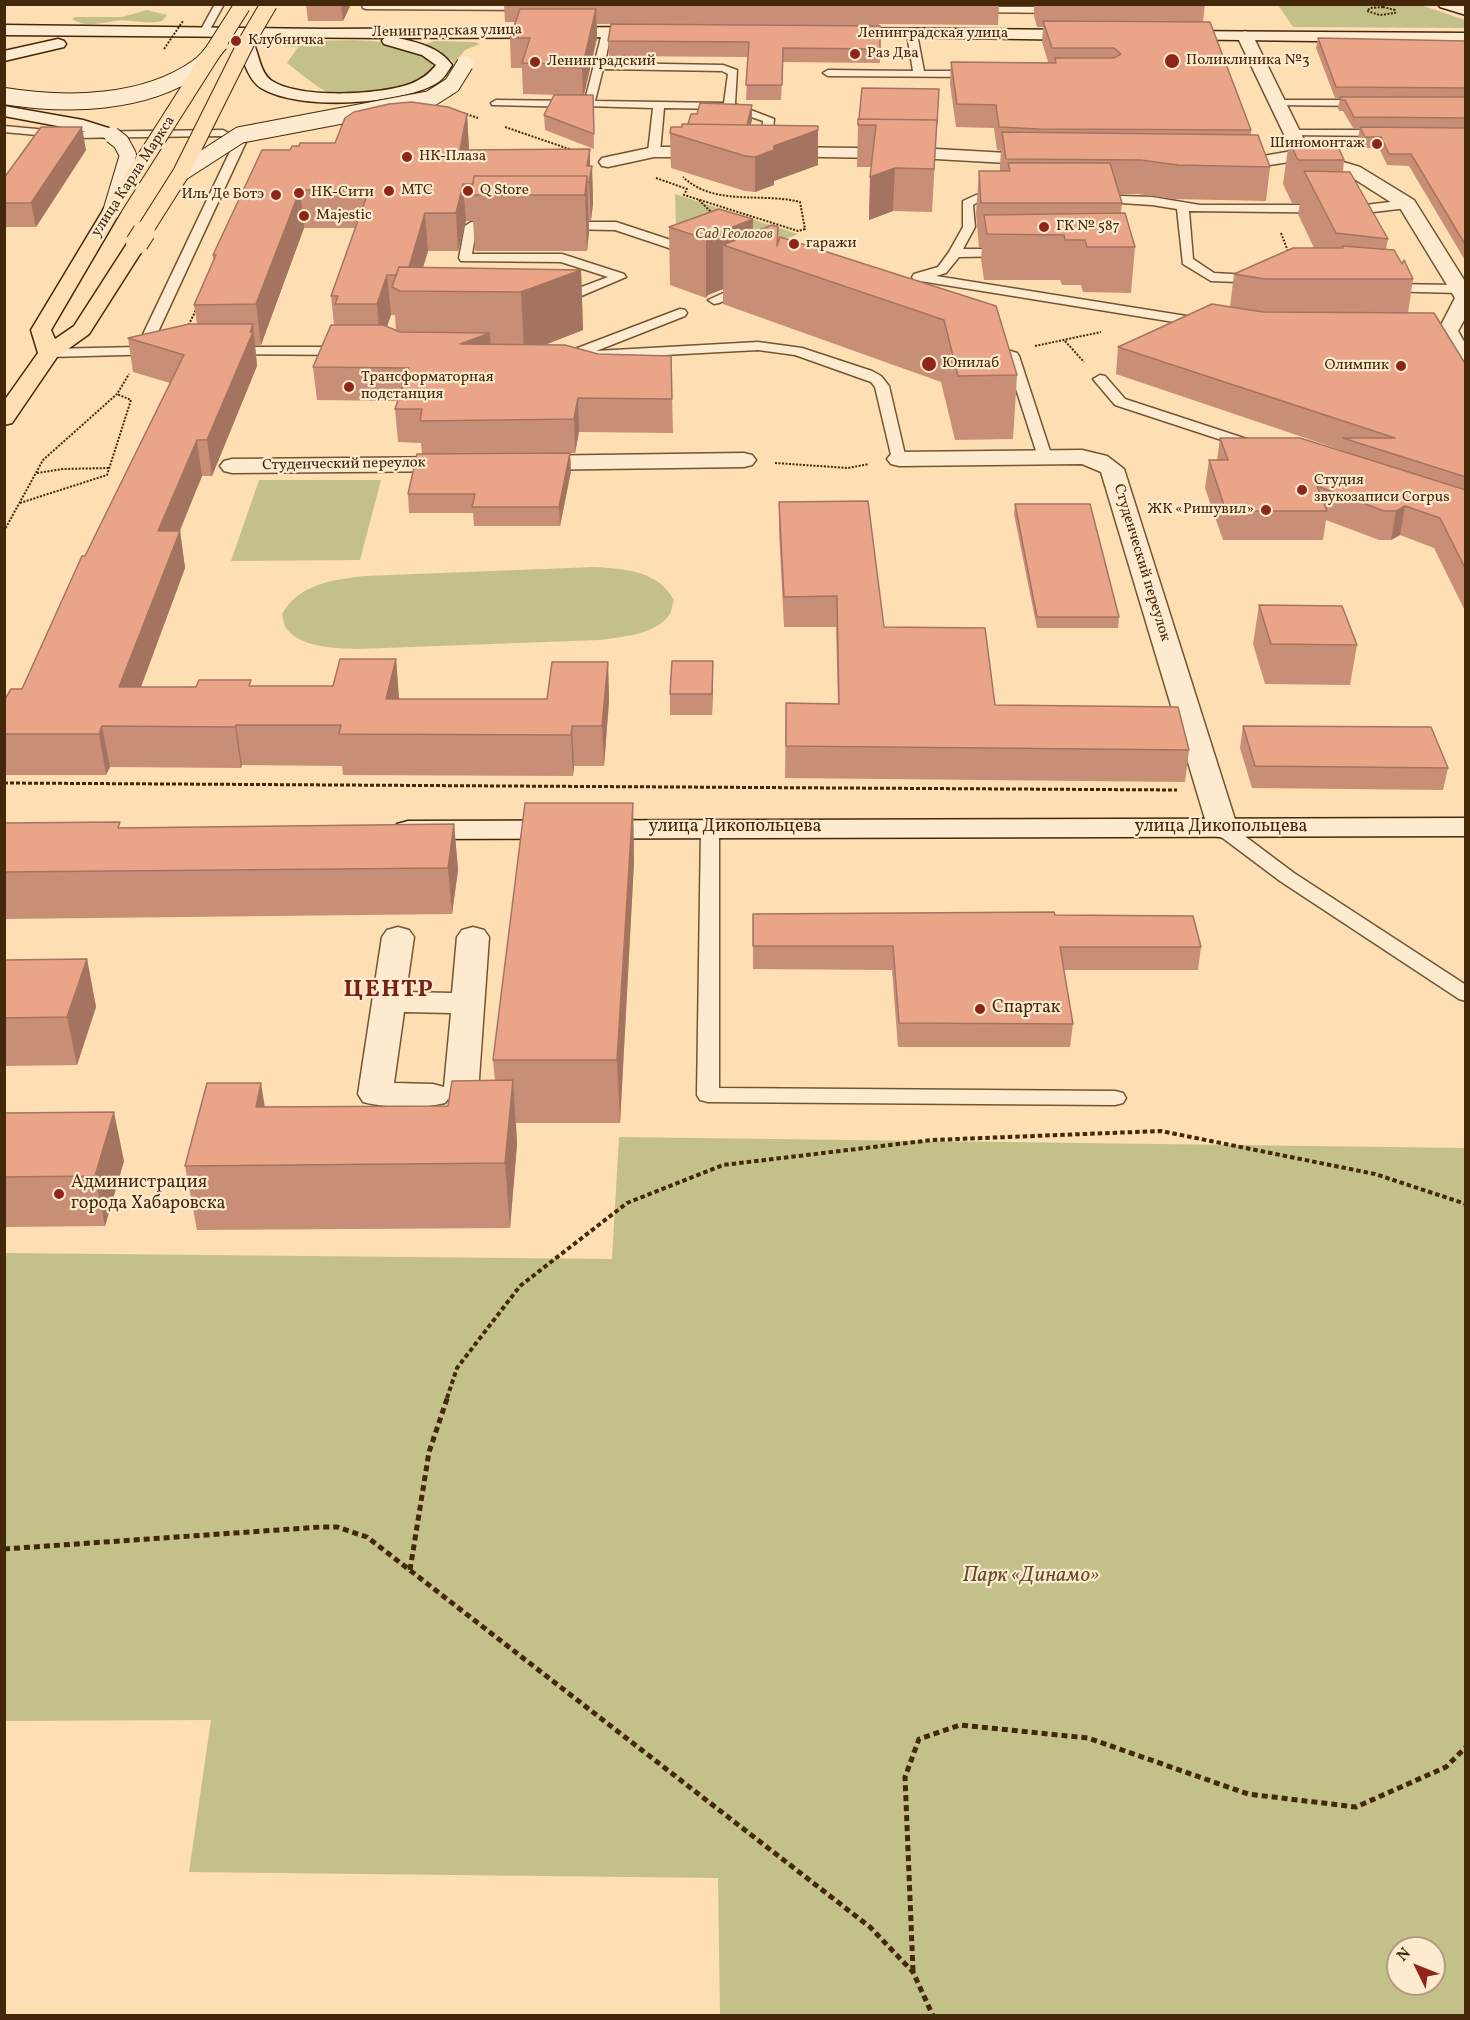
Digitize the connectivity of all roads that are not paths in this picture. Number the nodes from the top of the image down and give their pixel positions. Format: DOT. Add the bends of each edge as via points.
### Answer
graph roads {
  1 [pos="220,4"];
  2 [pos="243,4"];
  3 [pos="269,4"];
  4 [pos="367,4"];
  5 [pos="1445,4"];
  6 [pos="472,5"];
  7 [pos="539,7"];
  8 [pos="958,10"];
  9 [pos="1075,10"];
  10 [pos="1466,11"];
  11 [pos="564,29"];
  12 [pos="4,30"];
  13 [pos="606,31"];
  14 [pos="665,32"];
  15 [pos="151,33"];
  16 [pos="204,33"];
  17 [pos="819,33"];
  18 [pos="326,34"];
  19 [pos="912,34"];
  20 [pos="1098,35"];
  21 [pos="1155,36"];
  22 [pos="1245,36"];
  23 [pos="1466,38"];
  24 [pos="220,43"];
  25 [pos="246,43"];
  26 [pos="4,56"];
  27 [pos="599,66"];
  28 [pos="828,73"];
  29 [pos="919,74"];
  30 [pos="990,74"];
  31 [pos="4,96"];
  32 [pos="496,103"];
  33 [pos="1277,103"];
  34 [pos="1383,103"];
  35 [pos="589,105"];
  36 [pos="659,105"];
  37 [pos="729,106"];
  38 [pos="4,111"];
  39 [pos="4,129"];
  40 [pos="1292,133"];
  41 [pos="1396,133"];
  42 [pos="112,135"];
  43 [pos="654,152"];
  44 [pos="767,152"];
  45 [pos="1303,155"];
  46 [pos="1061,160"];
  47 [pos="1203,161"];
  48 [pos="608,162"];
  49 [pos="181,173"];
  50 [pos="1022,198"];
  51 [pos="1080,199"];
  52 [pos="1407,204"];
  53 [pos="1183,207"];
  54 [pos="111,212"];
  55 [pos="516,226"];
  56 [pos="549,226"];
  57 [pos="955,253"];
  58 [pos="1025,253"];
  59 [pos="707,256"];
  60 [pos="1280,279"];
  61 [pos="761,281"];
  62 [pos="1369,288"];
  63 [pos="1459,289"];
  64 [pos="714,300"];
  65 [pos="546,305"];
  66 [pos="680,313"];
  67 [pos="1217,325"];
  68 [pos="968,341"];
  69 [pos="142,351"];
  70 [pos="177,351"];
  71 [pos="211,351"];
  72 [pos="367,351"];
  73 [pos="49,353"];
  74 [pos="570,356"];
  75 [pos="1466,368"];
  76 [pos="567,373"];
  77 [pos="1100,379"];
  78 [pos="4,418"];
  79 [pos="1265,449"];
  80 [pos="1045,457"];
  81 [pos="899,459"];
  82 [pos="744,460"];
  83 [pos="506,463"];
  84 [pos="482,464"];
  85 [pos="232,466"];
  86 [pos="1466,827"];
  87 [pos="710,828"];
  88 [pos="1223,829"];
  89 [pos="387,830"];
  90 [pos="398,937"];
  91 [pos="473,937"];
  92 [pos="1466,995"];
  93 [pos="389,1002"];
  94 [pos="468,1003"];
  95 [pos="1115,1098"];
  1 -- 16 [label="lane"];
  2 -- 24 [label="main road, улица Карла Маркса, bridge"];
  3 -- 25 [label="main road, улица Карла Маркса, bridge"];
  4 -- 6 [label="lane"];
  5 -- 10 [label="main road"];
  6 -- 7 [label="lane"];
  8 -- 9 [label="lane"];
  11 -- 13 [label="main road, Ленинградская улица"];
  11 -- 18 [label="main road, Ленинградская улица"];
  11 -- 49 [label="main road, bridge" via="510,38 473,54 448,89 430,99 240,135"];
  12 -- 15 [label="main road, Ленинградская улица"];
  13 -- 14 [label="main road, Ленинградская улица"];
  13 -- 27 [label="lane"];
  15 -- 16 [label="main road, Ленинградская улица"];
  15 -- 26 [label="main road" via="76,41"];
  16 -- 18 [label="main road, Ленинградская улица"];
  17 -- 19 [label="main road, Ленинградская улица"];
  18 -- 25 [label="main road" via="402,44 440,60 444,68 428,82 399,91 350,97 307,96 264,82 256,73"];
  19 -- 20 [label="main road, Ленинградская улица"];
  19 -- 29 [label="lane"];
  21 -- 22 [label="main road"];
  22 -- 23 [label="main road"];
  22 -- 33 [label="main road"];
  24 -- 31 [label="main road, bridge" via="191,73 146,90 75,100"];
  24 -- 54 [label="main road, улица Карла Маркса, bridge"];
  25 -- 49 [label="main road, улица Карла Маркса, bridge"];
  27 -- 35 [label="lane"];
  27 -- 37 [label="lane" via="723,68 733,72"];
  28 -- 29 [label="lane"];
  29 -- 30 [label="lane"];
  32 -- 35 [label="lane"];
  33 -- 34 [label="lane"];
  33 -- 40 [label="main road"];
  35 -- 36 [label="lane"];
  36 -- 37 [label="lane"];
  36 -- 43 [label="lane"];
  37 -- 44 [label="lane" via="769,119"];
  38 -- 42 [label="main road" via="83,125"];
  39 -- 42 [label="lane"];
  40 -- 41 [label="lane"];
  40 -- 45 [label="main road"];
  42 -- 54 [label="main road, bridge" via="126,148 129,161"];
  42 -- 69 [label="lane" via="223,133 240,142"];
  43 -- 44 [label="main road"];
  43 -- 48 [label="main road"];
  44 -- 46 [label="main road"];
  45 -- 47 [label="main road" via="1263,161"];
  45 -- 52 [label="main road" via="1354,171"];
  49 -- 73 [label="main road, улица Карла Маркса, bridge" via="82,330"];
  50 -- 57 [label="lane" via="969,201 969,227"];
  51 -- 53 [label="lane" via="1138,200"];
  52 -- 53 [label="lane" via="1365,209"];
  52 -- 63 [label="main road"];
  53 -- 60 [label="lane" via="1187,261 1211,277"];
  54 -- 73 [label="main road, улица Карла Маркса" via="41,330"];
  55 -- 65 [label="lane" via="471,226 465,258 562,258 620,277"];
  56 -- 59 [label="lane" via="616,226"];
  57 -- 58 [label="lane"];
  57 -- 67 [label="lane" via="942,270 918,277"];
  61 -- 64 [label="lane"];
  62 -- 63 [label="lane"];
  63 -- 75 [label="main road" via="1465,298 1442,331"];
  66 -- 74 [label="lane"];
  68 -- 80 [label="lane" via="1012,356"];
  69 -- 70 [label="lane"];
  69 -- 73 [label="lane"];
  71 -- 72 [label="lane"];
  73 -- 78 [label="main road, улица Карла Маркса"];
  74 -- 76 [label="lane" via="546,363"];
  74 -- 81 [label="lane" via="758,346 797,351 876,379 882,386"];
  77 -- 79 [label="lane" via="1120,402"];
  80 -- 81 [label="main road, Студенческий переулок"];
  80 -- 88 [label="main road, Студенческий переулок" via="1082,457 1113,469"];
  82 -- 83 [label="main road"];
  84 -- 85 [label="main road, Студенческий переулок"];
  86 -- 88 [label="main road, улица Дикопольцева"];
  87 -- 88 [label="main road, улица Дикопольцева"];
  87 -- 89 [label="main road, улица Дикопольцева"];
  87 -- 95 [label="lane" via="708,1095"];
  88 -- 92 [label="lane" via="1287,877"];
  90 -- 93 [label="main road"];
  91 -- 94 [label="main road"];
  93 -- 94 [label="main road"];
  93 -- 94 [label="main road" via="375,1094 447,1094"];
}
